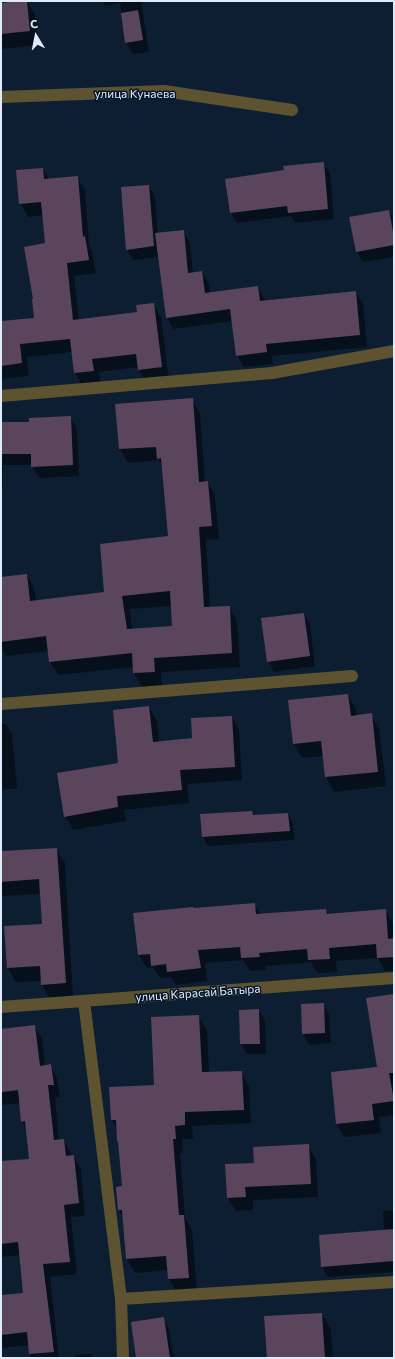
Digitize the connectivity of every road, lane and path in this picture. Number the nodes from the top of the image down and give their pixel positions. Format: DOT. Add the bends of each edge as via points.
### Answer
graph roads {
  1 [pos="1,96"];
  2 [pos="292,110"];
  3 [pos="394,351"];
  4 [pos="1,396"];
  5 [pos="352,676"];
  6 [pos="1,704"];
  7 [pos="394,978"];
  8 [pos="84,1001"];
  9 [pos="1,1007"];
  10 [pos="394,1282"];
  11 [pos="121,1299"];
  12 [pos="123,1358"];
  1 -- 2 [label="street, улица Кунаева" via="164,91"];
  3 -- 4 [label="street" via="272,373"];
  5 -- 6 [label="street"];
  7 -- 8 [label="street, улица Карасай Батыра"];
  8 -- 9 [label="street, улица Карасай Батыра"];
  8 -- 11 [label="street"];
  10 -- 11 [label="street"];
  11 -- 12 [label="street"];
}
